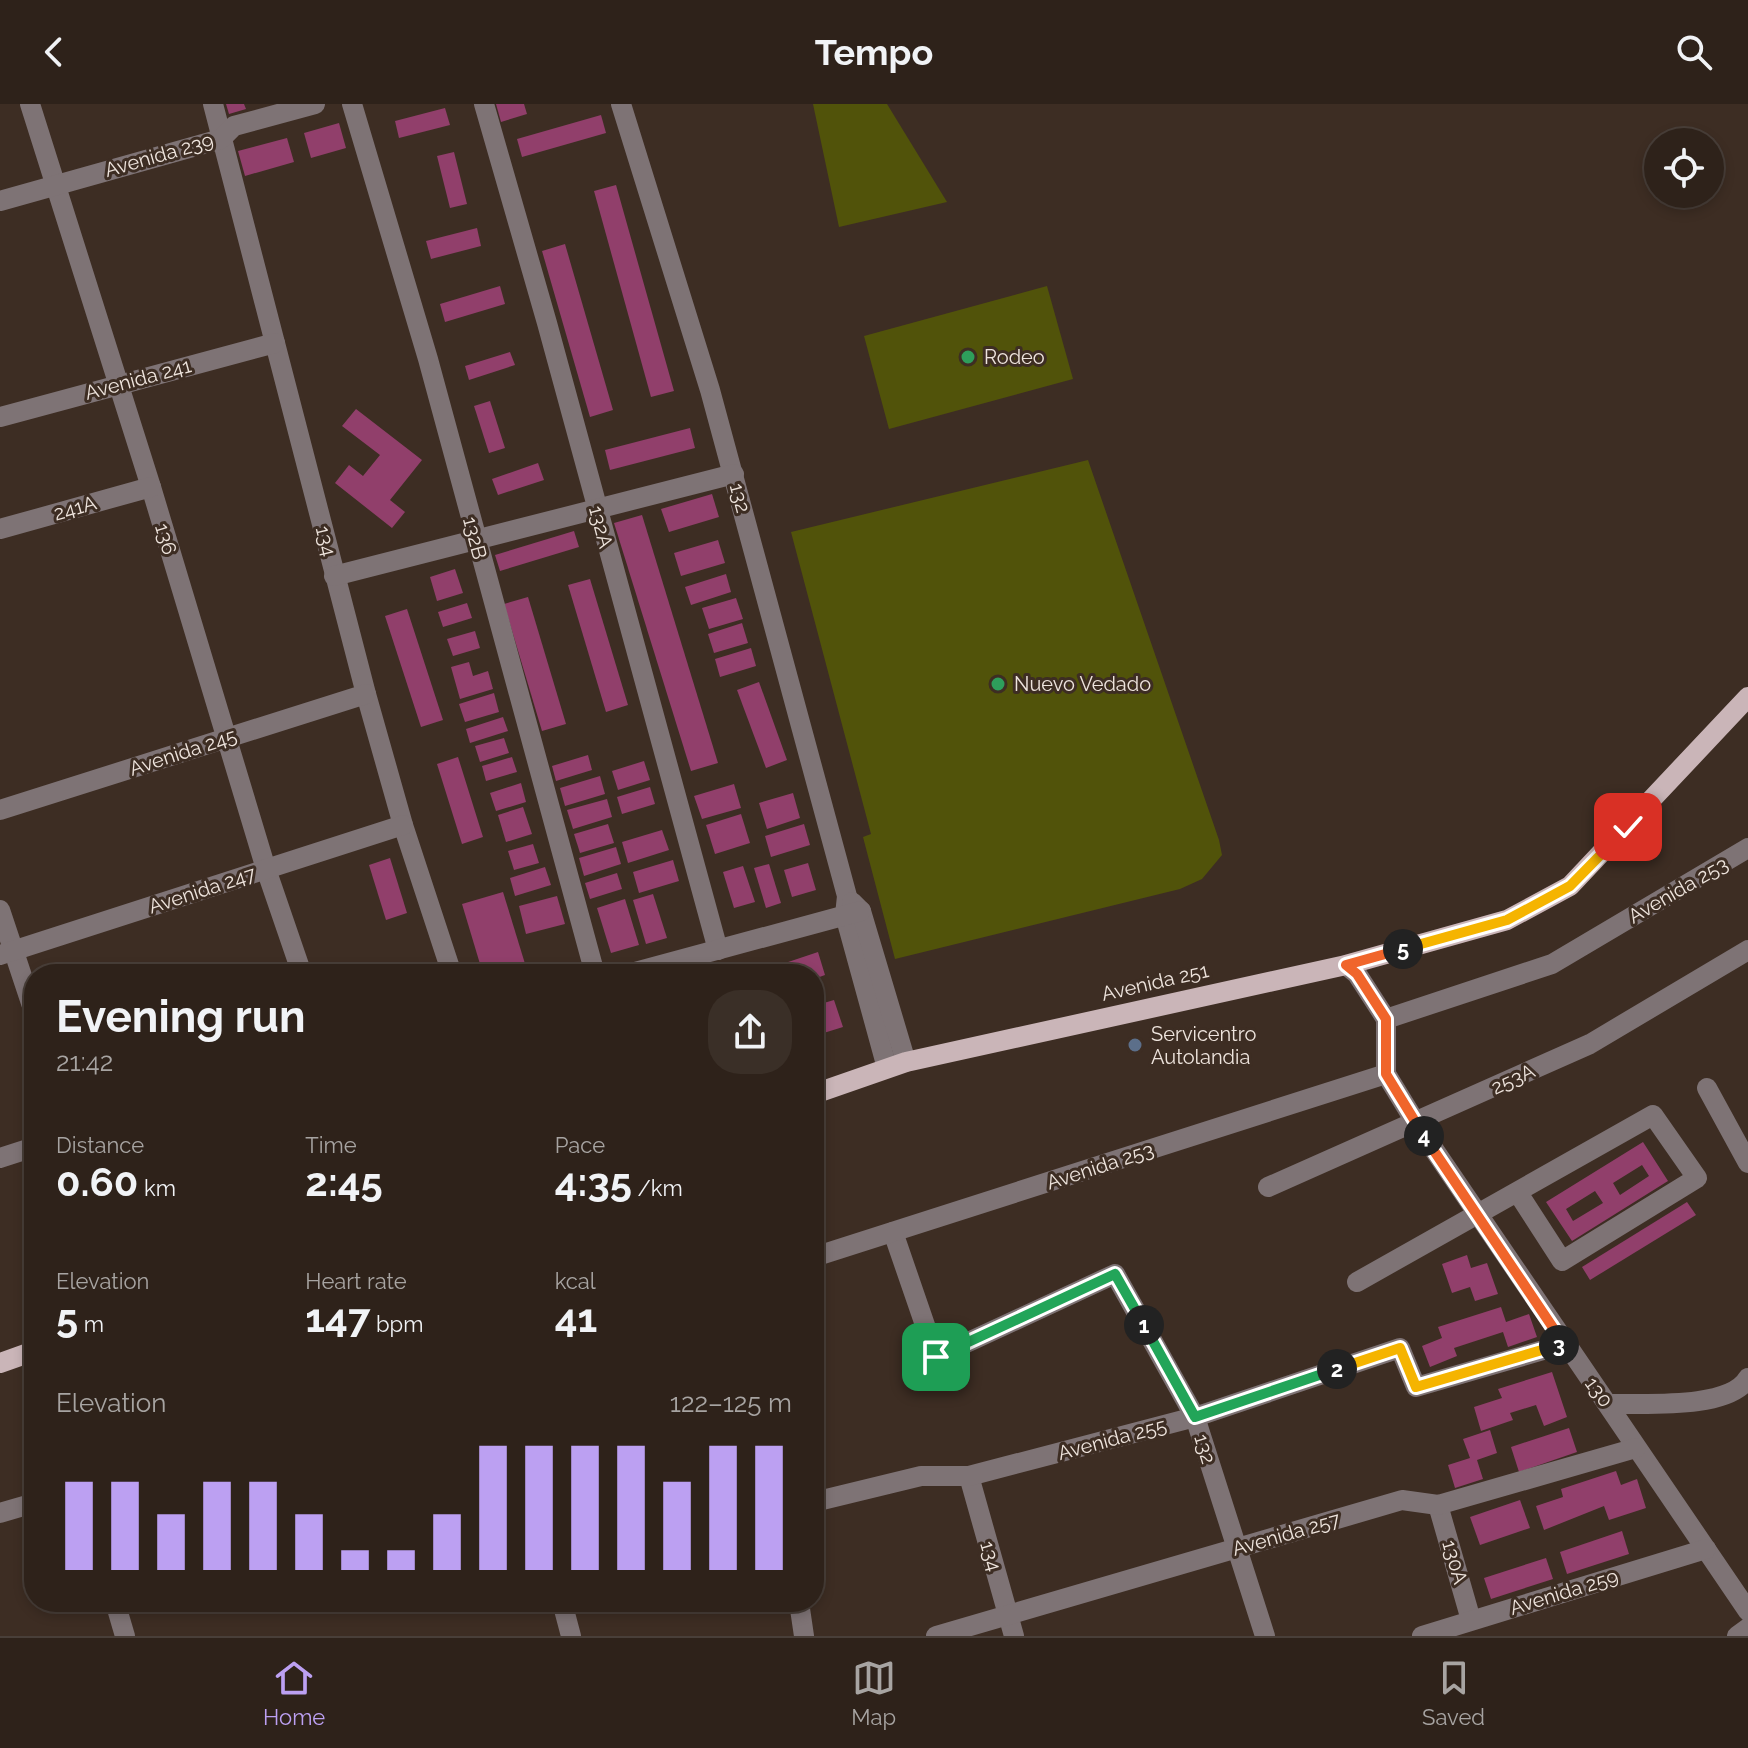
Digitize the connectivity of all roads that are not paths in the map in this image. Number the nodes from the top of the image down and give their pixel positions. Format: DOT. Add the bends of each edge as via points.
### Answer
graph roads {
  1 [pos="30,104"];
  2 [pos="213,104"];
  3 [pos="315,104"];
  4 [pos="352,104"];
  5 [pos="484,104"];
  6 [pos="621,104"];
  7 [pos="221,139"];
  8 [pos="55,186"];
  9 [pos="0,201"];
  10 [pos="275,343"];
  11 [pos="118,384"];
  12 [pos="0,417"];
  13 [pos="734,474"];
  14 [pos="151,487"];
  15 [pos="596,509"];
  16 [pos="0,529"];
  17 [pos="476,540"];
  18 [pos="334,576"];
  19 [pos="366,694"];
  20 [pos="1748,697"];
  21 [pos="226,738"];
  22 [pos="0,810"];
  23 [pos="403,825"];
  24 [pos="1748,848"];
  25 [pos="266,869"];
  26 [pos="851,907"];
  27 [pos="0,910"];
  28 [pos="718,950"];
  29 [pos="1748,950"];
  30 [pos="6,952"];
  31 [pos="299,964"];
  32 [pos="449,964"];
  33 [pos="592,964"];
  34 [pos="701,964"];
  35 [pos="1346,965"];
  36 [pos="24,991"];
  37 [pos="1386,1019"];
  38 [pos="896,1065"];
  39 [pos="1386,1074"];
  40 [pos="1707,1088"];
  41 [pos="824,1090"];
  42 [pos="1416,1123"];
  43 [pos="24,1150"];
  44 [pos="0,1158"];
  45 [pos="1748,1163"];
  46 [pos="1268,1187"];
  47 [pos="1518,1193"];
  48 [pos="1478,1216"];
  49 [pos="893,1232"];
  50 [pos="824,1254"];
  51 [pos="1357,1282"];
  52 [pos="1564,1344"];
  53 [pos="24,1355"];
  54 [pos="0,1363"];
  55 [pos="1748,1378"];
  56 [pos="1608,1404"];
  57 [pos="1195,1417"];
  58 [pos="1636,1448"];
  59 [pos="969,1476"];
  60 [pos="824,1500"];
  61 [pos="1438,1505"];
  62 [pos="24,1506"];
  63 [pos="0,1513"];
  64 [pos="1235,1549"];
  65 [pos="1706,1549"];
  66 [pos="1748,1611"];
  67 [pos="118,1612"];
  68 [pos="565,1612"];
  69 [pos="800,1612"];
  70 [pos="1008,1615"];
  71 [pos="1471,1620"];
  72 [pos="1748,1628"];
  73 [pos="125,1636"];
  74 [pos="571,1636"];
  75 [pos="804,1636"];
  76 [pos="936,1636"];
  77 [pos="1014,1636"];
  78 [pos="1265,1636"];
  79 [pos="1422,1636"];
  80 [pos="1737,1636"];
  1 -- 8 [label="street, 136"];
  2 -- 7 [label="street, 134"];
  3 -- 7 [label="street, Avenida 239" via="234,126"];
  4 -- 17 [label="street, 132B"];
  5 -- 15 [label="street, 132A"];
  6 -- 13 [label="street, 132"];
  7 -- 8 [label="street, Avenida 239"];
  7 -- 10 [label="street, 134"];
  8 -- 9 [label="street, Avenida 239"];
  8 -- 11 [label="street, 136"];
  10 -- 11 [label="street, Avenida 241"];
  10 -- 18 [label="street, 134"];
  11 -- 12 [label="street, Avenida 241"];
  11 -- 14 [label="street, 136"];
  13 -- 15 [label="street"];
  13 -- 26 [label="street, 132"];
  14 -- 16 [label="street, 241A"];
  14 -- 21 [label="street, 136"];
  15 -- 17 [label="street"];
  15 -- 28 [label="street, 132A"];
  17 -- 18 [label="street"];
  17 -- 33 [label="street, 132B"];
  18 -- 19 [label="street, 134"];
  19 -- 21 [label="street, Avenida 245"];
  19 -- 23 [label="street, 134"];
  20 -- 35 [label="main road, Avenida 251" via="1570,886 1507,920"];
  21 -- 22 [label="street, Avenida 245"];
  21 -- 25 [label="street, 136"];
  23 -- 25 [label="street, Avenida 247"];
  23 -- 32 [label="street, 134"];
  24 -- 37 [label="street, Avenida 253" via="1552,964"];
  25 -- 30 [label="street, Avenida 247"];
  25 -- 31 [label="street, 136"];
  26 -- 28 [label="street"];
  26 -- 38 [label="street, 132"];
  27 -- 30 [label="street"];
  28 -- 34 [label="street"];
  29 -- 42 [label="street, 253A" via="1590,1044"];
  30 -- 36 [label="street"];
  35 -- 37 [label="street"];
  35 -- 38 [label="main road, Avenida 251"];
  37 -- 39 [label="street"];
  38 -- 41 [label="main road, Avenida 251"];
  39 -- 42 [label="street, 130"];
  39 -- 49 [label="street, Avenida 253"];
  40 -- 45 [label="street"];
  42 -- 46 [label="street, 253A"];
  42 -- 48 [label="street, 130"];
  43 -- 44 [label="street"];
  47 -- 47 [label="street" via="1653,1115 1697,1178 1562,1261"];
  47 -- 48 [label="street"];
  48 -- 51 [label="street"];
  48 -- 52 [label="street, 130"];
  49 -- 50 [label="street, Avenida 253"];
  49 -- 57 [label="street, 132" via="936,1357 1115,1274"];
  52 -- 56 [label="street, 130"];
  52 -- 57 [label="street, Avenida 255" via="1416,1387 1400,1348"];
  53 -- 54 [label="main road"];
  55 -- 56 [label="street" via="1732,1393 1711,1399"];
  56 -- 58 [label="street, 130"];
  57 -- 59 [label="street, Avenida 255"];
  57 -- 64 [label="street, 132"];
  58 -- 61 [label="street, Avenida 257"];
  58 -- 65 [label="street, 130"];
  59 -- 60 [label="street, Avenida 255" via="921,1476"];
  59 -- 70 [label="street, 134"];
  61 -- 64 [label="street, Avenida 257" via="1402,1500"];
  61 -- 71 [label="street, 130A"];
  62 -- 63 [label="street"];
  64 -- 70 [label="street, Avenida 257"];
  64 -- 78 [label="street, 132"];
  65 -- 66 [label="street, 130"];
  65 -- 71 [label="street, Avenida 259"];
  67 -- 73 [label="street"];
  68 -- 74 [label="street"];
  69 -- 75 [label="street"];
  70 -- 76 [label="street, Avenida 257"];
  70 -- 77 [label="street, 134"];
  71 -- 79 [label="street, Avenida 259"];
  72 -- 80 [label="street"];
}
